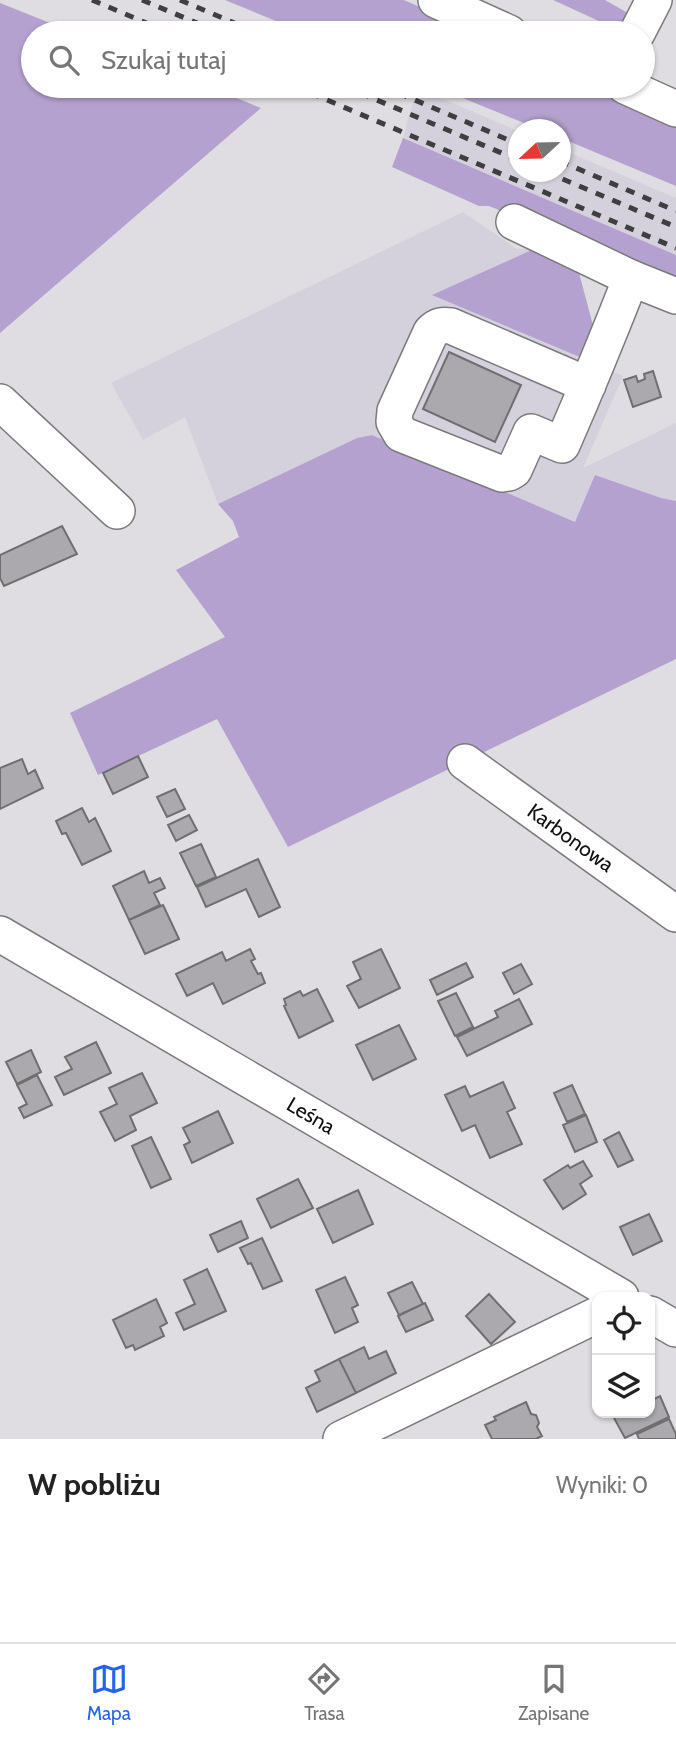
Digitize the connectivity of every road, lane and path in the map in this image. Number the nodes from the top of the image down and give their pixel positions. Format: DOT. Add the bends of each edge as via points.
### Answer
graph roads {
  1 [pos="436,0"];
  2 [pos="654,0"];
  3 [pos="482,21"];
  4 [pos="643,21"];
  5 [pos="652,98"];
  6 [pos="676,109"];
  7 [pos="514,222"];
  8 [pos="631,278"];
  9 [pos="676,296"];
  10 [pos="588,385"];
  11 [pos="0,402"];
  12 [pos="117,511"];
  13 [pos="465,762"];
  14 [pos="676,915"];
  15 [pos="0,934"];
  16 [pos="612,1292"];
  17 [pos="592,1317"];
  18 [pos="655,1317"];
  19 [pos="676,1329"];
  20 [pos="341,1439"];
  1 -- 3 [label="street"];
  2 -- 4 [label="street"];
  5 -- 6 [label="street"];
  7 -- 8 [label="street"];
  8 -- 9 [label="street"];
  8 -- 10 [label="street"];
  10 -- 10 [label="street" via="562,445 530,432 509,473 401,434 394,422 431,332 442,325"];
  11 -- 12 [label="street"];
  13 -- 14 [label="street, Karbonowa"];
  15 -- 16 [label="street, Leśna"];
  17 -- 20 [label="street"];
  18 -- 19 [label="street"];
}
